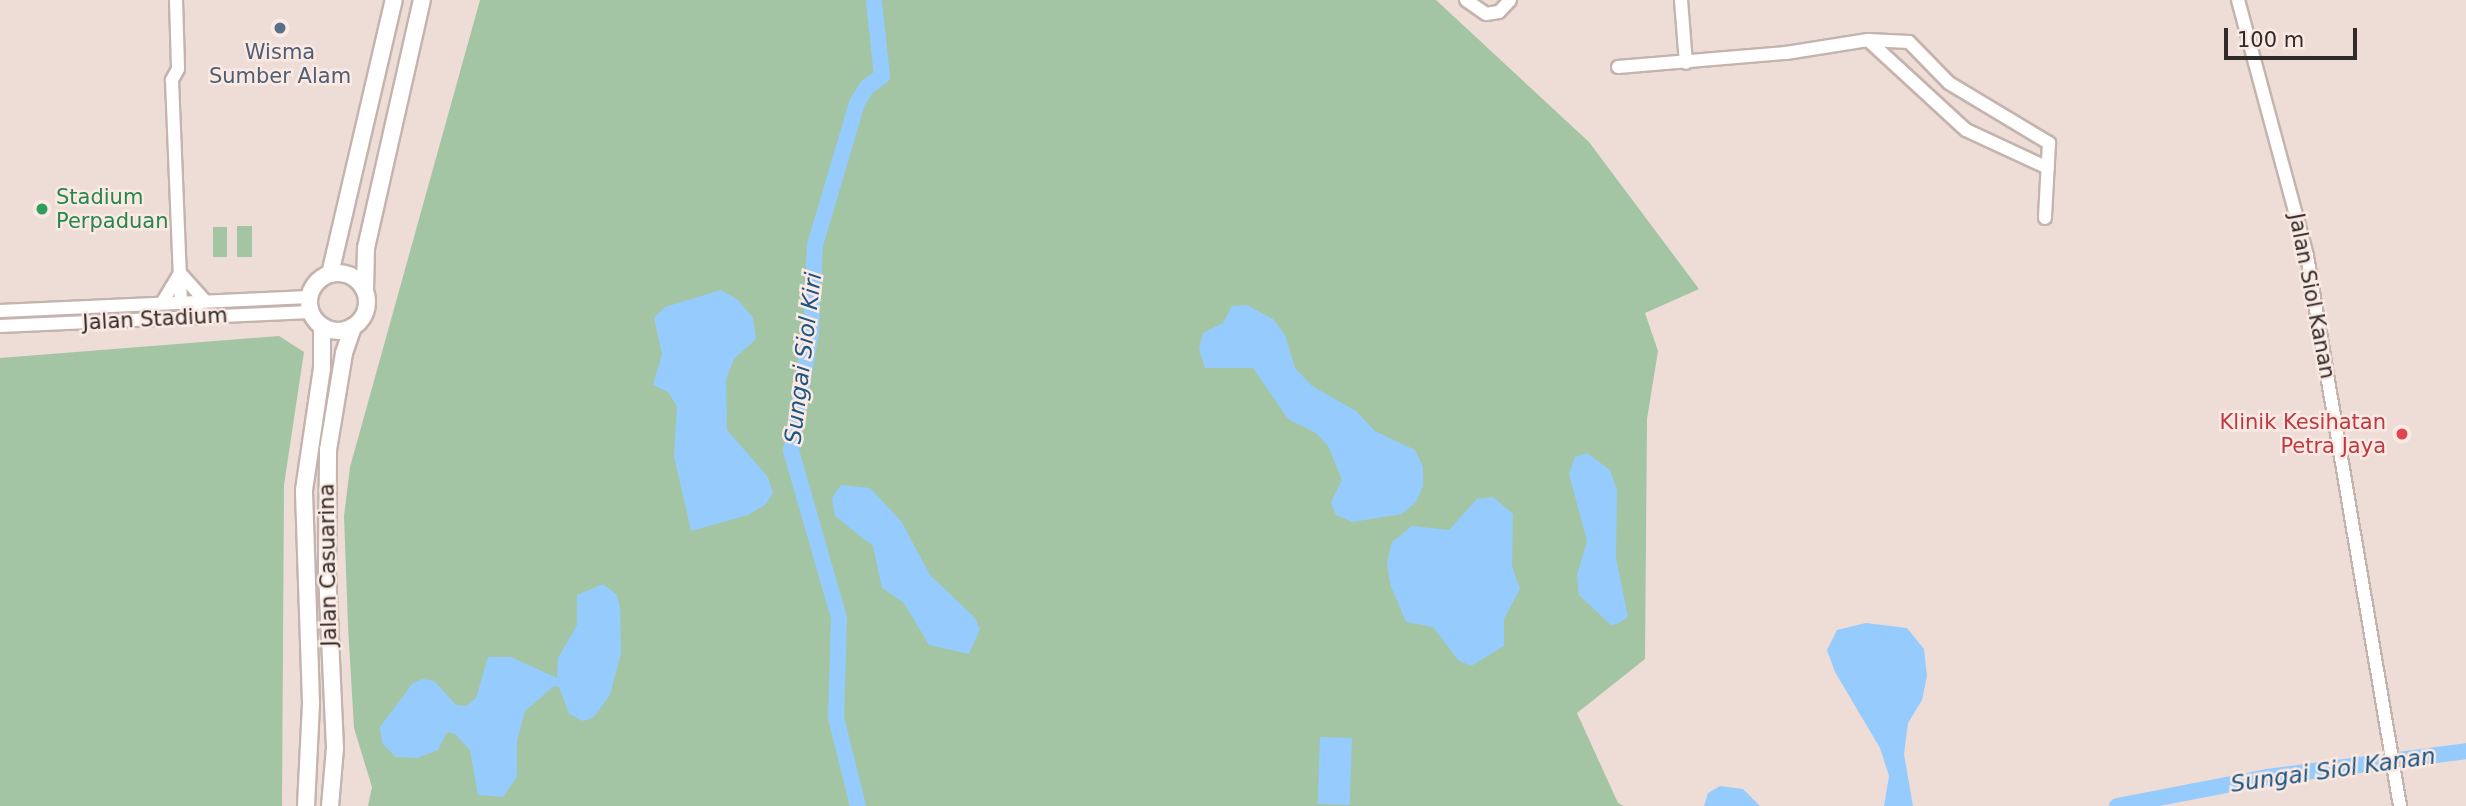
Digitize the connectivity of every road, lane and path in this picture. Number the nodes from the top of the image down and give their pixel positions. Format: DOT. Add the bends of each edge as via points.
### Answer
graph roads {
  1 [pos="176,0"];
  2 [pos="394,0"];
  3 [pos="422,0"];
  4 [pos="1466,0"];
  5 [pos="1510,0"];
  6 [pos="1681,0"];
  7 [pos="2238,0"];
  8 [pos="1868,40"];
  9 [pos="1686,63"];
  10 [pos="1618,67"];
  11 [pos="2048,168"];
  12 [pos="2045,218"];
  13 [pos="180,273"];
  14 [pos="330,274"];
  15 [pos="365,290"];
  16 [pos="205,301"];
  17 [pos="181,302"];
  18 [pos="162,303"];
  19 [pos="310,304"];
  20 [pos="0,311"];
  21 [pos="215,316"];
  22 [pos="0,326"];
  23 [pos="322,326"];
  24 [pos="353,327"];
  25 [pos="2399,802"];
  26 [pos="306,806"];
  27 [pos="330,806"];
  1 -- 13 [label="street" via="178,69 172,80"];
  2 -- 14 [label="main road"];
  3 -- 15 [label="main road" via="366,248"];
  4 -- 5 [label="street" via="1486,14 1499,12"];
  6 -- 9 [label="street"];
  7 -- 25 [label="street, Jalan Siol Kanan" via="2307,256"];
  8 -- 9 [label="street"];
  8 -- 11 [label="street" via="1966,130"];
  8 -- 11 [label="street" via="1909,42 1949,83 2049,143"];
  9 -- 10 [label="street"];
  11 -- 12 [label="street"];
  13 -- 16 [label="street"];
  13 -- 17 [label="street"];
  13 -- 18 [label="street"];
  14 -- 15 [label="main road" via="352,276"];
  14 -- 19 [label="main road" via="316,283"];
  15 -- 24 [label="main road" via="367,307"];
  16 -- 17 [label="street, Jalan Stadium"];
  16 -- 19 [label="street, Jalan Stadium"];
  17 -- 18 [label="street, Jalan Stadium"];
  17 -- 21 [label="street" via="187,310"];
  18 -- 20 [label="street, Jalan Stadium"];
  19 -- 21 [label="street, Jalan Stadium"];
  19 -- 23 [label="main road"];
  21 -- 22 [label="street, Jalan Stadium"];
  23 -- 24 [label="main road" via="337,331"];
  23 -- 26 [label="main road, Jalan Casuarina" via="322,368 304,490 311,703"];
  24 -- 27 [label="main road, Jalan Casuarina" via="328,450 327,572 335,748"];
}
